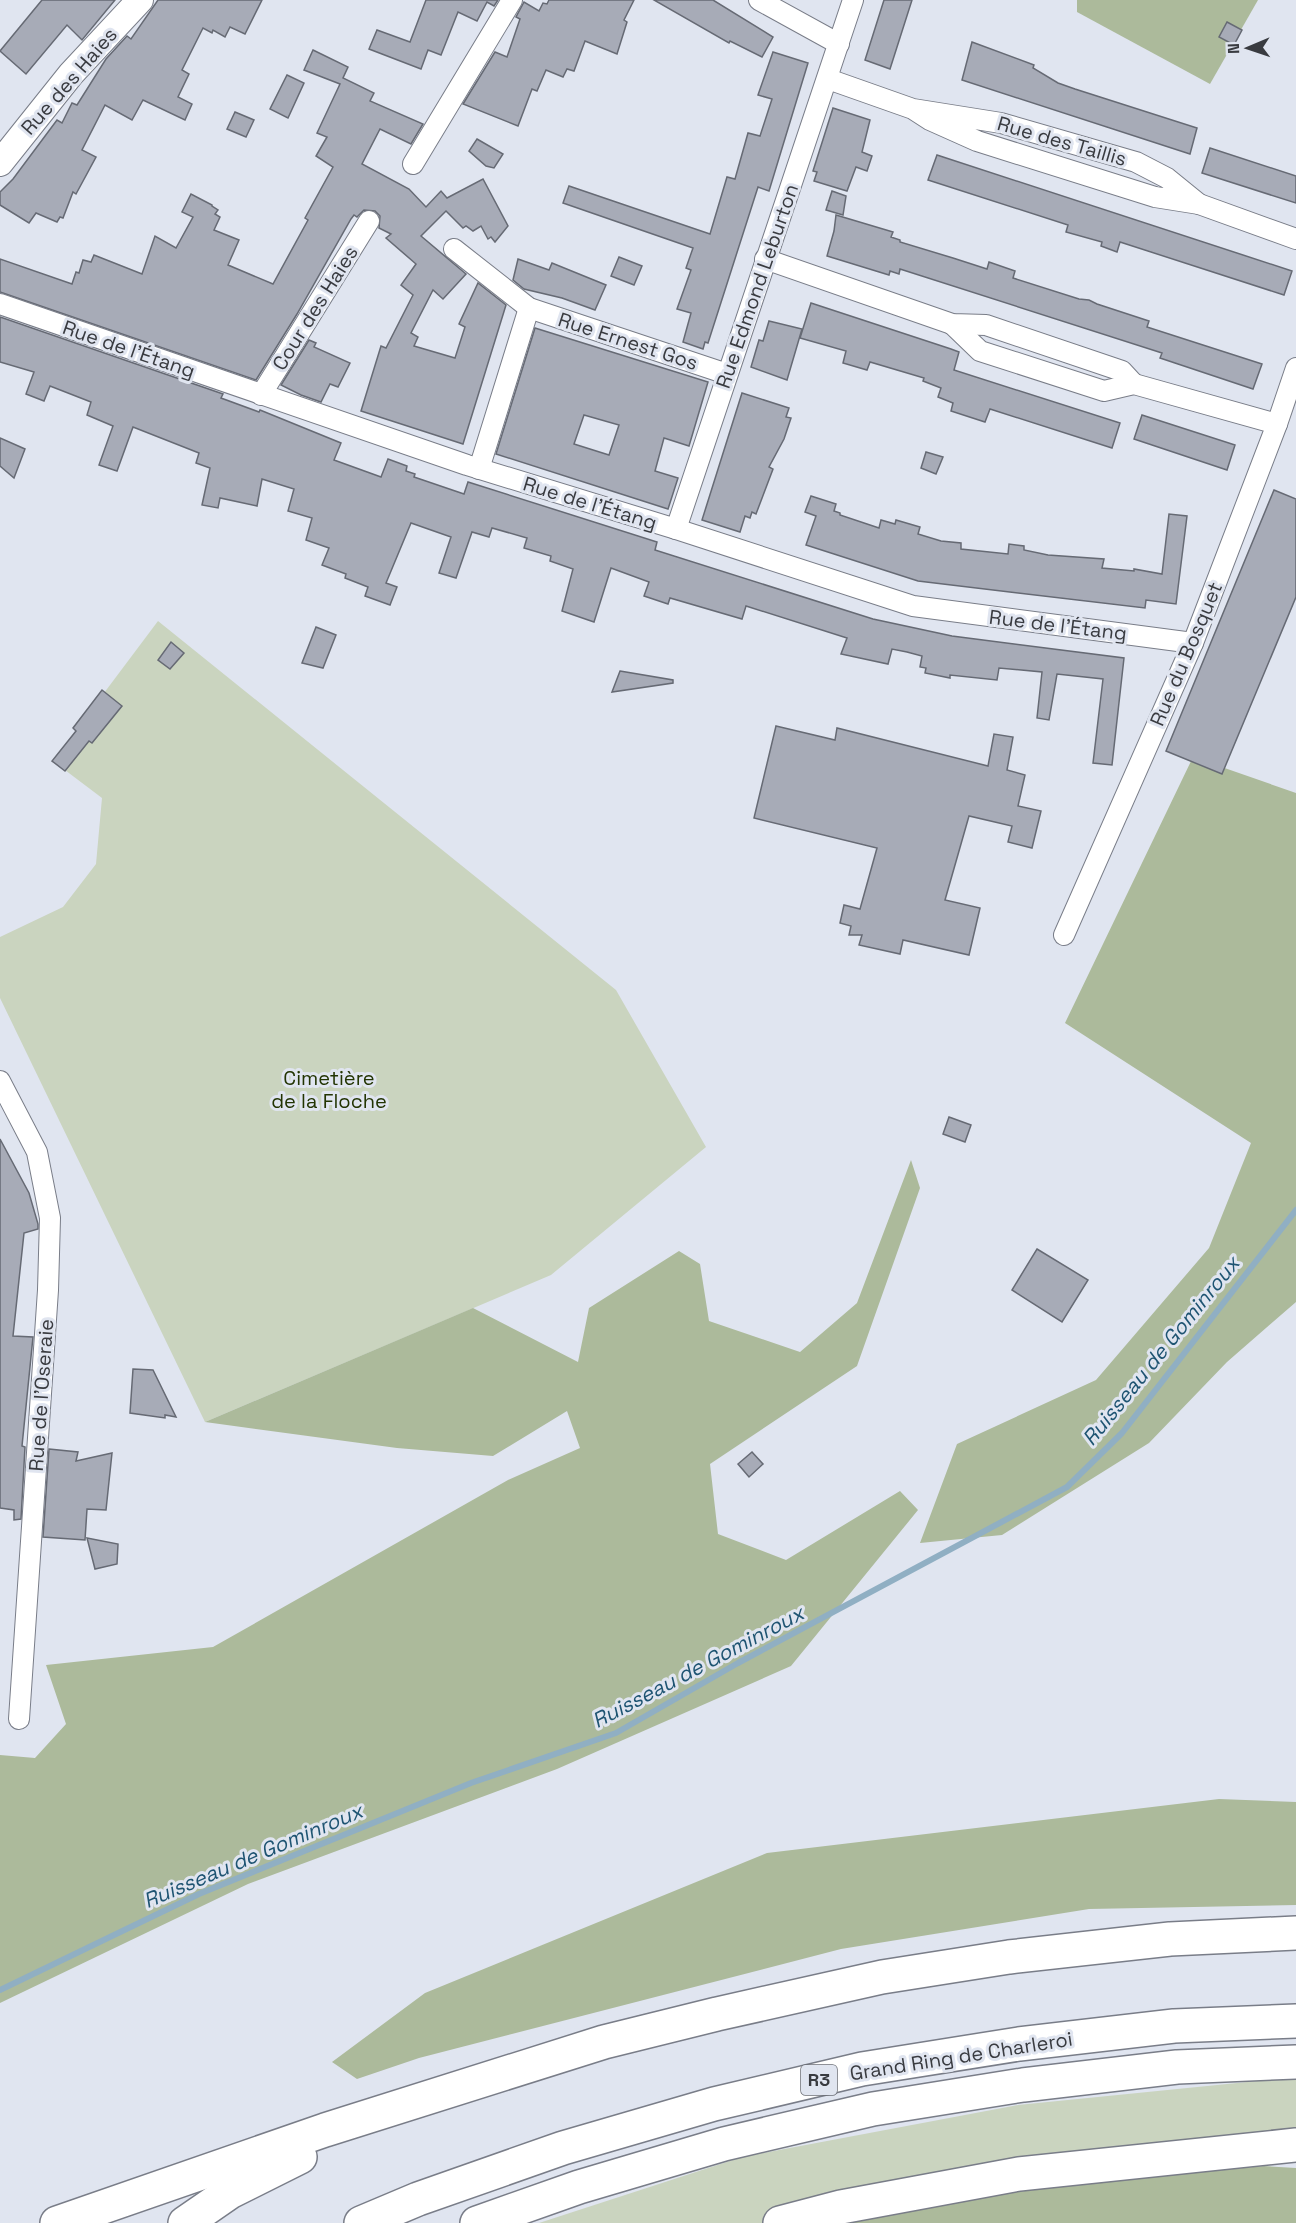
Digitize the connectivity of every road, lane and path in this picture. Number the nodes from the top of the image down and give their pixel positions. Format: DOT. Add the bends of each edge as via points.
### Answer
graph roads {
  1 [pos="140,0"];
  2 [pos="512,0"];
  3 [pos="759,0"];
  4 [pos="853,0"];
  5 [pos="839,44"];
  6 [pos="828,79"];
  7 [pos="913,109"];
  8 [pos="0,163"];
  9 [pos="413,164"];
  10 [pos="1199,204"];
  11 [pos="369,221"];
  12 [pos="1296,239"];
  13 [pos="454,249"];
  14 [pos="765,259"];
  15 [pos="0,304"];
  16 [pos="529,308"];
  17 [pos="952,324"];
  18 [pos="1296,368"];
  19 [pos="727,374"];
  20 [pos="1134,384"];
  21 [pos="261,395"];
  22 [pos="1277,424"];
  23 [pos="479,469"];
  24 [pos="676,529"];
  25 [pos="1193,643"];
  26 [pos="1064,935"];
  27 [pos="0,1081"];
  28 [pos="19,1719"];
  29 [pos="1296,1933"];
  30 [pos="1296,2021"];
  31 [pos="1296,2062"];
  32 [pos="390,2111"];
  33 [pos="1290,2147"];
  34 [pos="57,2223"];
  35 [pos="185,2223"];
  36 [pos="361,2223"];
  37 [pos="477,2223"];
  38 [pos="780,2223"];
  1 -- 8 [label="street, Rue des Haies" via="71,74"];
  2 -- 9 [label="street"];
  3 -- 5 [label="street"];
  4 -- 5 [label="street, Rue Edmond Leburton"];
  5 -- 6 [label="street, Rue Edmond Leburton"];
  6 -- 7 [label="street, Rue des Taillis"];
  6 -- 14 [label="street, Rue Edmond Leburton"];
  7 -- 10 [label="street, Rue des Taillis" via="977,141 1155,198"];
  7 -- 10 [label="street, Rue des Taillis" via="1001,123 1136,162 1167,178"];
  10 -- 12 [label="street, Rue des Taillis"];
  11 -- 21 [label="street, Cour des Haies"];
  13 -- 16 [label="street, Rue Ernest Gos"];
  14 -- 17 [label="street"];
  14 -- 19 [label="street, Rue Edmond Leburton"];
  15 -- 21 [label="street, Rue de l'Étang"];
  16 -- 19 [label="street, Rue Ernest Gos"];
  16 -- 23 [label="street"];
  17 -- 20 [label="street" via="986,325 1122,371"];
  17 -- 20 [label="street" via="980,351 1104,391"];
  18 -- 22 [label="street, Rue du Bosquet"];
  19 -- 24 [label="street, Rue Edmond Leburton"];
  20 -- 22 [label="street"];
  21 -- 23 [label="street, Rue de l'Étang"];
  22 -- 25 [label="street, Rue du Bosquet"];
  23 -- 24 [label="street, Rue de l'Étang"];
  24 -- 25 [label="street, Rue de l'Étang" via="914,606"];
  25 -- 26 [label="street, Rue du Bosquet"];
  27 -- 28 [label="street, Rue de l'Oseraie" via="37,1152 50,1218"];
  29 -- 32 [label="highway" via="1170,1939 1009,1957 882,1977 604,2042"];
  30 -- 36 [label="highway, Grand Ring de Charleroi / R3" via="1174,2026 1019,2044 862,2070 714,2104 563,2148"];
  31 -- 37 [label="highway, Grand Ring de Charleroi / R3" via="1177,2067 1023,2085 873,2109 724,2144 579,2187"];
  32 -- 34 [label="highway"];
  32 -- 35 [label="highway" via="230,2193"];
  33 -- 38 [label="highway" via="1019,2174 841,2207"];
}
